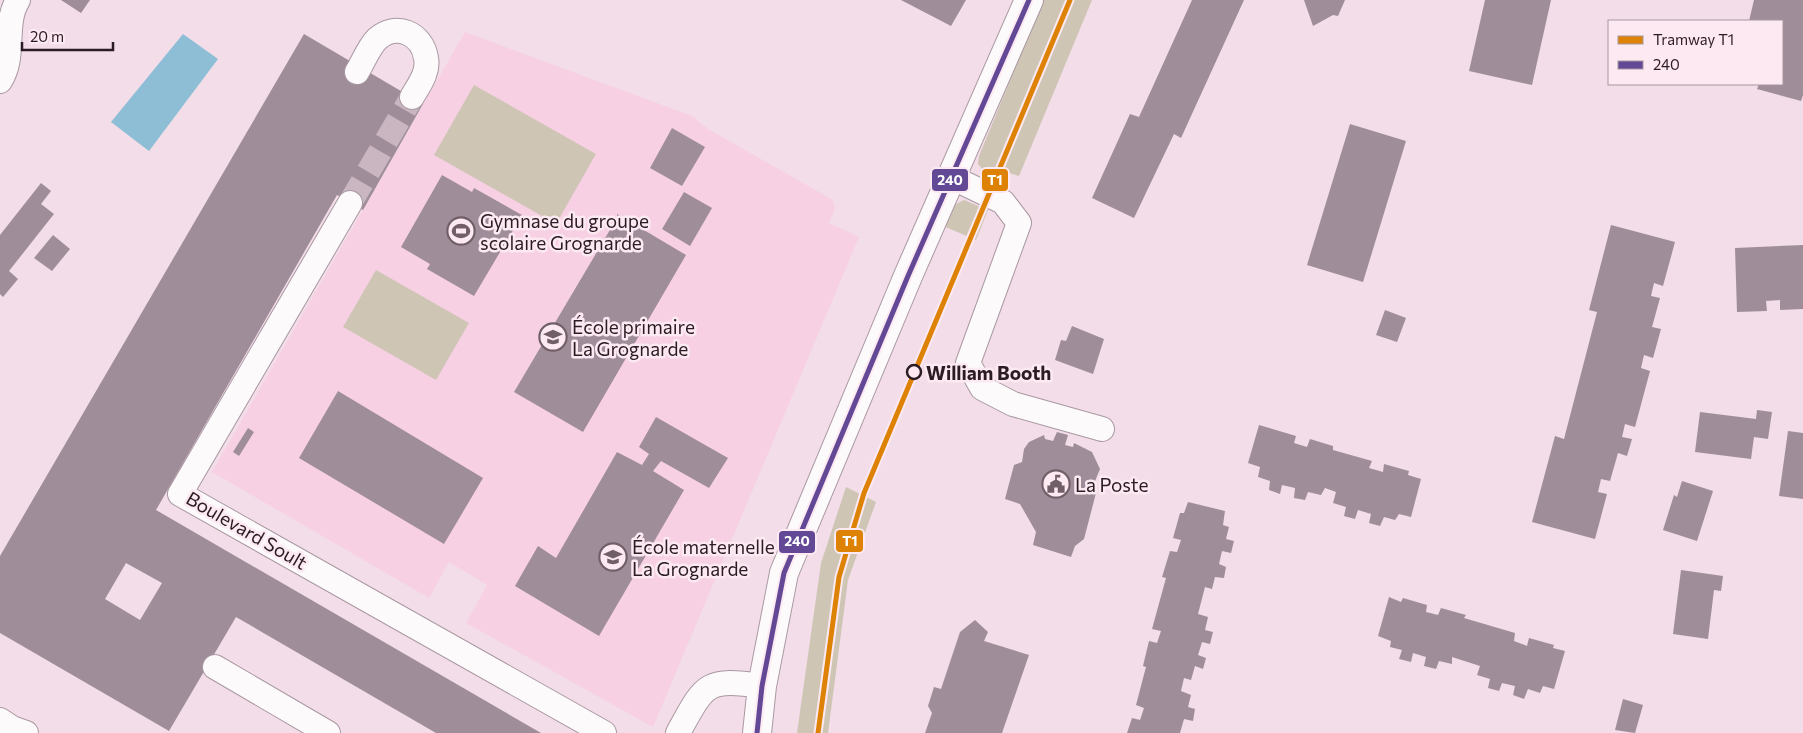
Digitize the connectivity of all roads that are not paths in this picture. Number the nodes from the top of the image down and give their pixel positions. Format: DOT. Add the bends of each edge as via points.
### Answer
graph roads {
  1 [pos="1028,0"];
  2 [pos="10,9"];
  3 [pos="357,72"];
  4 [pos="0,81"];
  5 [pos="412,97"];
  6 [pos="952,177"];
  7 [pos="350,203"];
  8 [pos="1102,429"];
  9 [pos="215,667"];
  10 [pos="762,686"];
  11 [pos="0,720"];
  12 [pos="26,733"];
  13 [pos="328,733"];
  14 [pos="604,733"];
  15 [pos="678,733"];
  16 [pos="757,733"];
  1 -- 6 [label="street"];
  2 -- 4 [label="street" via="6,72"];
  3 -- 5 [label="street" via="376,40 391,29 406,30 420,42 426,58 425,74"];
  6 -- 8 [label="street" via="1003,202 1019,222 968,363 982,388 1013,404"];
  6 -- 10 [label="street" via="784,573"];
  7 -- 14 [label="street, Boulevard Soult" via="180,494"];
  9 -- 13 [label="street"];
  10 -- 15 [label="street" via="734,682 714,684 697,698"];
  10 -- 16 [label="street"];
  11 -- 12 [label="street"];
}
